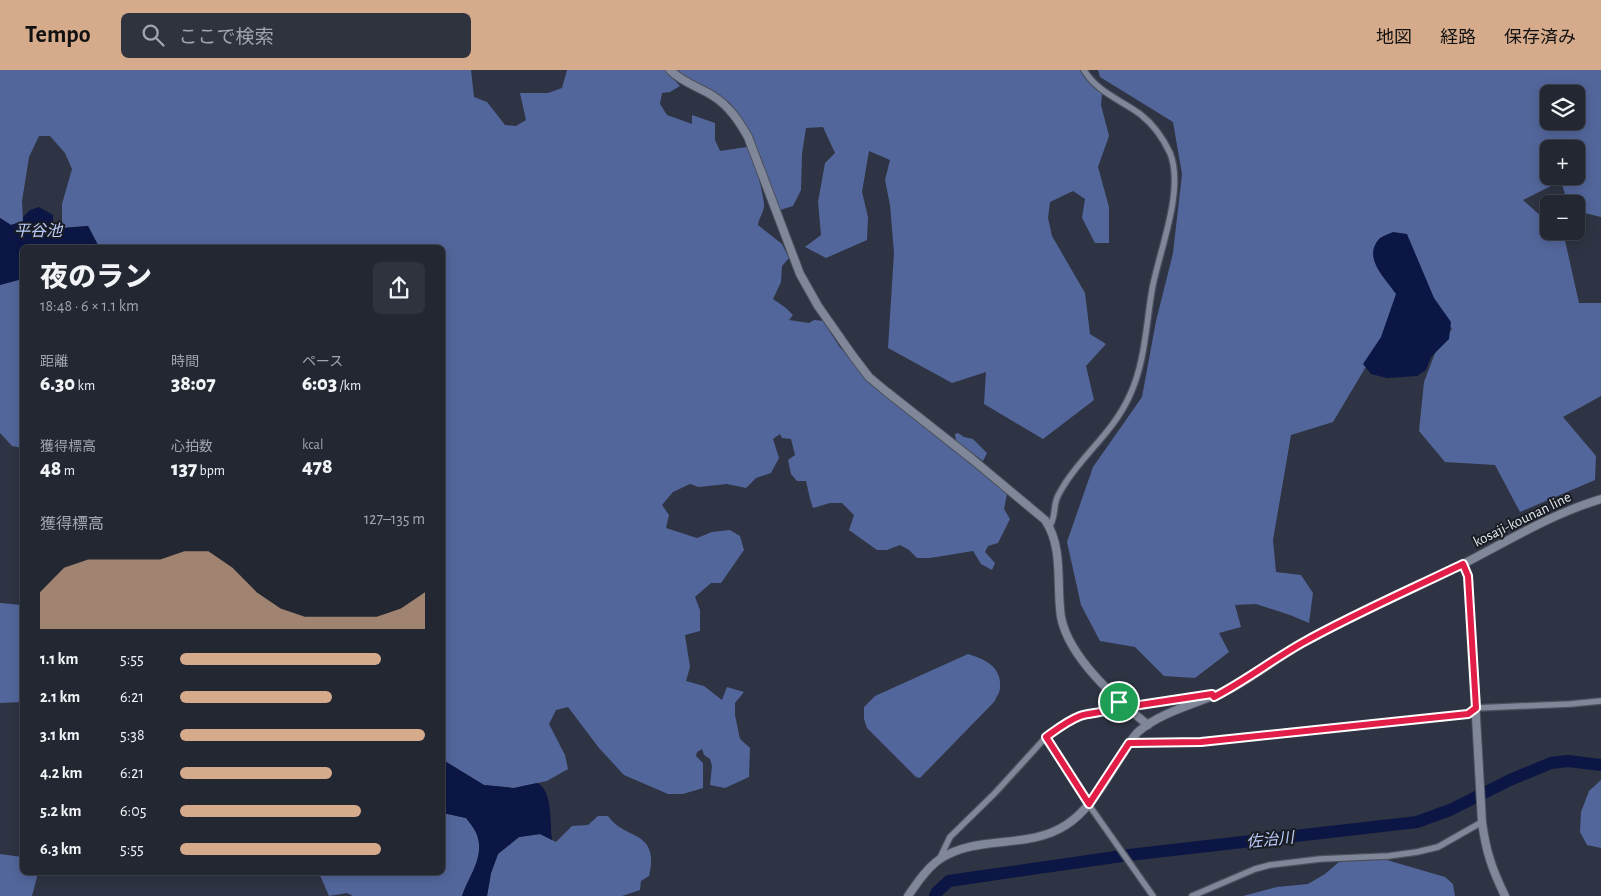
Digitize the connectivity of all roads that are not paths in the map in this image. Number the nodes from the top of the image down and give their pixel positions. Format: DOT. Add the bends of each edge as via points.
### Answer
graph roads {
  1 [pos="670,70"];
  2 [pos="1084,70"];
  3 [pos="1601,499"];
  4 [pos="1049,527"];
  5 [pos="1463,564"];
  6 [pos="1214,697"];
  7 [pos="1601,701"];
  8 [pos="1119,702"];
  9 [pos="1476,708"];
  10 [pos="1128,709"];
  11 [pos="1148,725"];
  12 [pos="1046,737"];
  13 [pos="1129,743"];
  14 [pos="1089,804"];
  15 [pos="1482,822"];
  16 [pos="939,860"];
  17 [pos="908,896"];
  18 [pos="1153,896"];
  19 [pos="1192,896"];
  20 [pos="1505,896"];
  1 -- 4 [label="street" via="684,82 723,103 733,113 748,137 800,274 818,306 869,377 1018,497"];
  2 -- 4 [label="street" via="1100,88 1158,131 1170,154 1173,193 1136,382 1116,421 1057,497 1054,521"];
  3 -- 5 [label="street, kosaji-kounan line" via="1578,506"];
  4 -- 8 [label="street" via="1056,546 1061,615 1069,640"];
  5 -- 6 [label="street, kosaji-kounan line" via="1300,644"];
  5 -- 9 [label="street" via="1468,576"];
  6 -- 10 [label="street" via="1212,694"];
  6 -- 11 [label="street, kosaji-kounan line" via="1158,718"];
  7 -- 9 [label="street"];
  8 -- 10 [label="street"];
  8 -- 12 [label="street" via="1112,709 1070,720"];
  9 -- 13 [label="street" via="1468,714 1271,736 1201,742"];
  9 -- 15 [label="street"];
  10 -- 11 [label="street"];
  11 -- 13 [label="street, kosaji-kounan line"];
  12 -- 14 [label="street"];
  12 -- 16 [label="street" via="950,837"];
  13 -- 14 [label="street, kosaji-kounan line"];
  14 -- 16 [label="street, kosaji-kounan line" via="1066,825 1045,835 975,846 955,851"];
  14 -- 18 [label="street"];
  15 -- 19 [label="street" via="1438,847 1388,856 1270,865"];
  15 -- 20 [label="street" via="1489,858"];
  16 -- 17 [label="street, kosaji-kounan line"];
}
